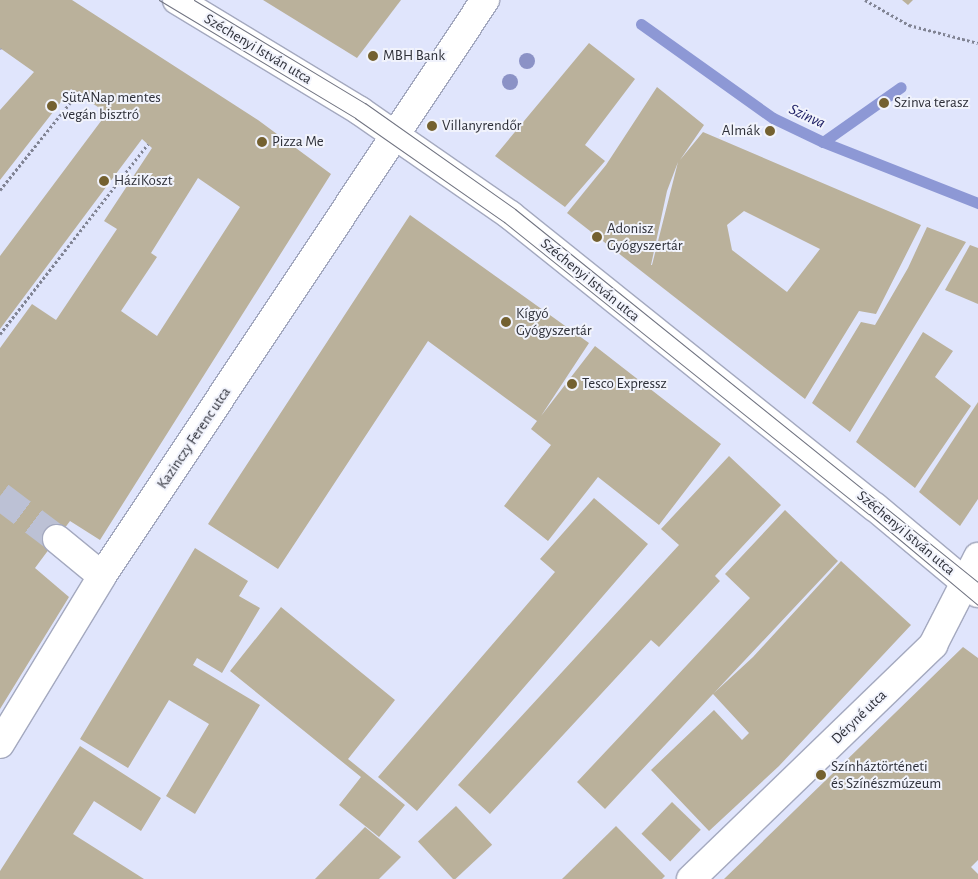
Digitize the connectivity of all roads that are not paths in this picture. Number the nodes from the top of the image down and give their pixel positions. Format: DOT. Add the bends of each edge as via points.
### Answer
graph roads {
  1 [pos="177,0"];
  2 [pos="486,0"];
  3 [pos="396,137"];
  4 [pos="57,539"];
  5 [pos="978,557"];
  6 [pos="102,576"];
  7 [pos="971,588"];
  8 [pos="0,744"];
  9 [pos="691,879"];
  1 -- 3 [label="street, Széchenyi István utca" via="360,111"];
  2 -- 3 [label="street, Kazinczy Ferenc utca"];
  3 -- 6 [label="street, Kazinczy Ferenc utca"];
  3 -- 7 [label="street, Széchenyi István utca" via="510,215 875,507"];
  4 -- 6 [label="street"];
  5 -- 7 [label="street, Déryné utca"];
  6 -- 8 [label="street, Kazinczy Ferenc utca"];
  7 -- 9 [label="street, Déryné utca" via="933,646"];
}
